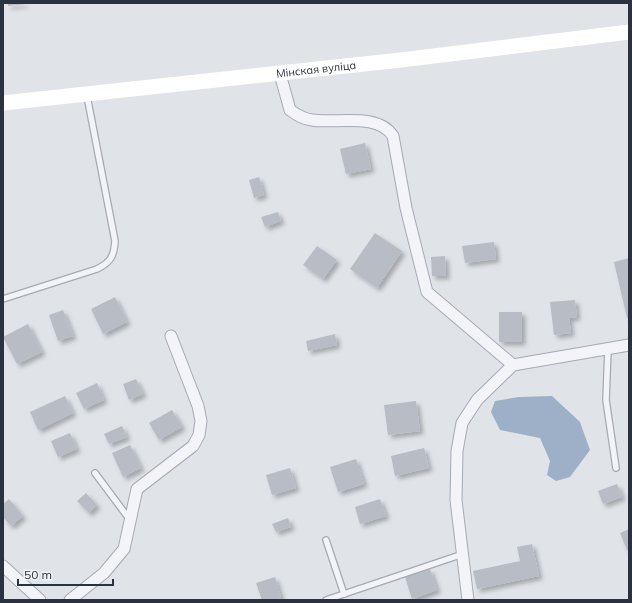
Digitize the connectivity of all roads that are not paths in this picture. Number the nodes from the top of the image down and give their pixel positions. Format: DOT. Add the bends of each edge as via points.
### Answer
graph roads {
  1 [pos="629,32"];
  2 [pos="280,74"];
  3 [pos="86,94"];
  4 [pos="3,103"];
  5 [pos="3,299"];
  6 [pos="171,336"];
  7 [pos="629,345"];
  8 [pos="608,349"];
  9 [pos="513,365"];
  10 [pos="616,468"];
  11 [pos="95,473"];
  12 [pos="130,520"];
  13 [pos="326,540"];
  14 [pos="463,554"];
  15 [pos="3,566"];
  16 [pos="344,594"];
  17 [pos="40,600"];
  18 [pos="70,600"];
  19 [pos="326,600"];
  20 [pos="468,600"];
  1 -- 2 [label="main road, Мінская вуліца"];
  2 -- 3 [label="main road, Мінская вуліца"];
  2 -- 9 [label="street" via="290,110 300,117 380,124 390,131 427,292"];
  3 -- 4 [label="main road, Мінская вуліца"];
  3 -- 5 [label="lane" via="116,242 114,255 107,264 97,269"];
  6 -- 12 [label="street" via="198,406 202,421 199,435 193,446 137,489"];
  7 -- 8 [label="street"];
  8 -- 9 [label="street"];
  8 -- 10 [label="lane" via="606,400"];
  9 -- 14 [label="street" via="477,400 462,423 457,451 456,500"];
  11 -- 12 [label="lane"];
  12 -- 18 [label="street" via="124,549 104,573"];
  13 -- 16 [label="lane"];
  14 -- 16 [label="lane"];
  14 -- 20 [label="street"];
  15 -- 17 [label="street"];
  16 -- 19 [label="lane"];
}
